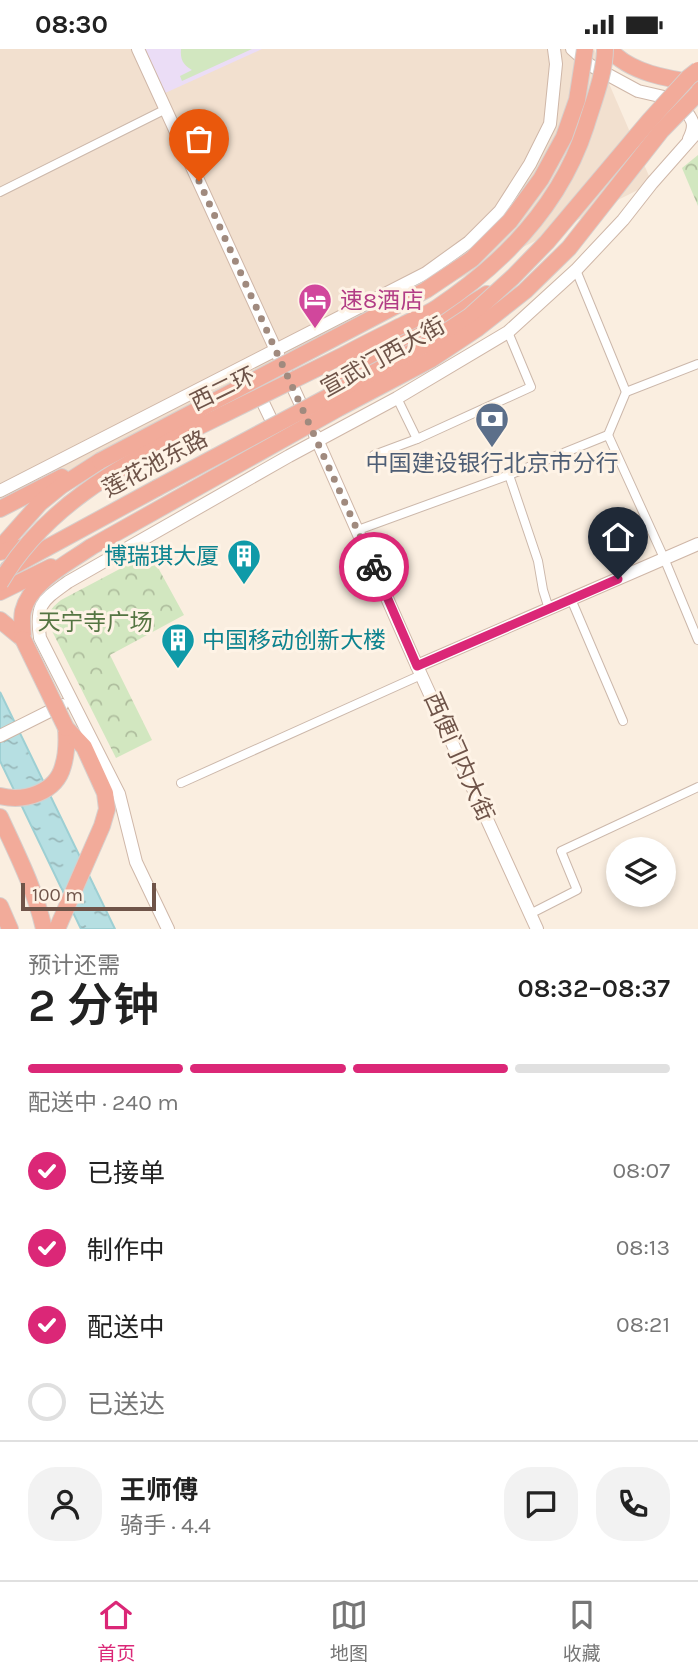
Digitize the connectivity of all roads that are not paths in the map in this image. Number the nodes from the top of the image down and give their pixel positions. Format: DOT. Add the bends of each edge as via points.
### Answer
graph roads {
  1 [pos="138,49"];
  2 [pos="554,49"];
  3 [pos="572,49"];
  4 [pos="585,49"];
  5 [pos="607,49"];
  6 [pos="698,70"];
  7 [pos="698,83"];
  8 [pos="698,93"];
  9 [pos="677,100"];
  10 [pos="698,103"];
  11 [pos="166,109"];
  12 [pos="694,135"];
  13 [pos="0,192"];
  14 [pos="576,269"];
  15 [pos="508,332"];
  16 [pos="276,349"];
  17 [pos="698,364"];
  18 [pos="245,365"];
  19 [pos="626,393"];
  20 [pos="332,395"];
  21 [pos="397,398"];
  22 [pos="608,435"];
  23 [pos="417,439"];
  24 [pos="318,441"];
  25 [pos="289,456"];
  26 [pos="374,456"];
  27 [pos="100,461"];
  28 [pos="509,475"];
  29 [pos="157,488"];
  30 [pos="0,491"];
  31 [pos="0,509"];
  32 [pos="358,530"];
  33 [pos="698,544"];
  34 [pos="91,547"];
  35 [pos="0,550"];
  36 [pos="664,558"];
  37 [pos="0,572"];
  38 [pos="0,583"];
  39 [pos="0,592"];
  40 [pos="571,599"];
  41 [pos="550,609"];
  42 [pos="0,620"];
  43 [pos="23,639"];
  44 [pos="698,640"];
  45 [pos="419,670"];
  46 [pos="72,700"];
  47 [pos="623,721"];
  48 [pos="66,728"];
  49 [pos="0,736"];
  50 [pos="181,783"];
  51 [pos="698,787"];
  52 [pos="0,796"];
  53 [pos="0,817"];
  54 [pos="0,906"];
  55 [pos="530,914"];
  56 [pos="10,929"];
  57 [pos="44,929"];
  58 [pos="57,929"];
  59 [pos="168,929"];
  60 [pos="537,929"];
  1 -- 11 [label="street, 西便门内大街"];
  2 -- 16 [label="street" via="550,124 500,211 469,242 426,273"];
  3 -- 9 [label="street" via="590,65 638,91"];
  4 -- 27 [label="highway, 西二环, bridge" via="577,100 564,137 510,221 472,258 426,290"];
  5 -- 7 [label="highway" via="662,78"];
  5 -- 38 [label="highway, 西二环, bridge" via="580,144 557,191 526,232 489,269 436,308 101,480 36,535"];
  6 -- 20 [label="highway, 宣武门西大街, bridge" via="547,242 470,316"];
  8 -- 34 [label="highway, 宣武门西大街, bridge" via="661,131 569,249 478,328 430,360"];
  9 -- 10 [label="street"];
  9 -- 12 [label="street" via="693,122"];
  11 -- 13 [label="street"];
  11 -- 16 [label="street, 西便门内大街"];
  12 -- 14 [label="street, 宣武门西大街"];
  14 -- 15 [label="street, 宣武门西大街"];
  14 -- 19 [label="street"];
  15 -- 21 [label="street, 宣武门西大街"];
  15 -- 23 [label="street" via="531,387"];
  16 -- 18 [label="street, 莲花池东路"];
  16 -- 24 [label="street, 西便门内大街"];
  17 -- 19 [label="street"];
  18 -- 25 [label="street"];
  18 -- 30 [label="street, 莲花池东路"];
  19 -- 22 [label="street"];
  20 -- 29 [label="highway, 莲花池东路, bridge"];
  21 -- 23 [label="street"];
  21 -- 24 [label="street, 宣武门西大街"];
  22 -- 28 [label="street"];
  22 -- 36 [label="street"];
  23 -- 26 [label="street"];
  24 -- 25 [label="street, 宣武门西大街"];
  24 -- 32 [label="street, 西便门内大街"];
  25 -- 46 [label="street, 宣武门西大街" via="68,582 40,606 40,638"];
  27 -- 31 [label="highway"];
  27 -- 35 [label="highway, 西二环" via="40,503"];
  28 -- 32 [label="street"];
  28 -- 41 [label="street"];
  29 -- 35 [label="highway, bridge" via="31,546"];
  29 -- 37 [label="highway, 莲花池东路, bridge"];
  32 -- 45 [label="street, 西便门内大街"];
  33 -- 36 [label="street"];
  34 -- 39 [label="highway, 宣武门西大街"];
  34 -- 43 [label="highway" via="45,578 31,595 24,609"];
  36 -- 40 [label="street"];
  36 -- 44 [label="street"];
  40 -- 41 [label="street"];
  40 -- 47 [label="street"];
  41 -- 45 [label="street"];
  42 -- 43 [label="highway"];
  43 -- 48 [label="highway, bridge"];
  45 -- 50 [label="street"];
  45 -- 55 [label="street, 西便门内大街"];
  46 -- 49 [label="street"];
  46 -- 59 [label="street, 宣武门西大街" via="118,794 136,862"];
  48 -- 52 [label="highway" via="65,757 57,779 25,798"];
  48 -- 58 [label="highway" via="85,747 107,809"];
  51 -- 55 [label="street" via="561,851 578,890"];
  53 -- 57 [label="highway" via="29,878"];
  54 -- 56 [label="highway"];
  55 -- 60 [label="street, 西便门内大街"];
}
